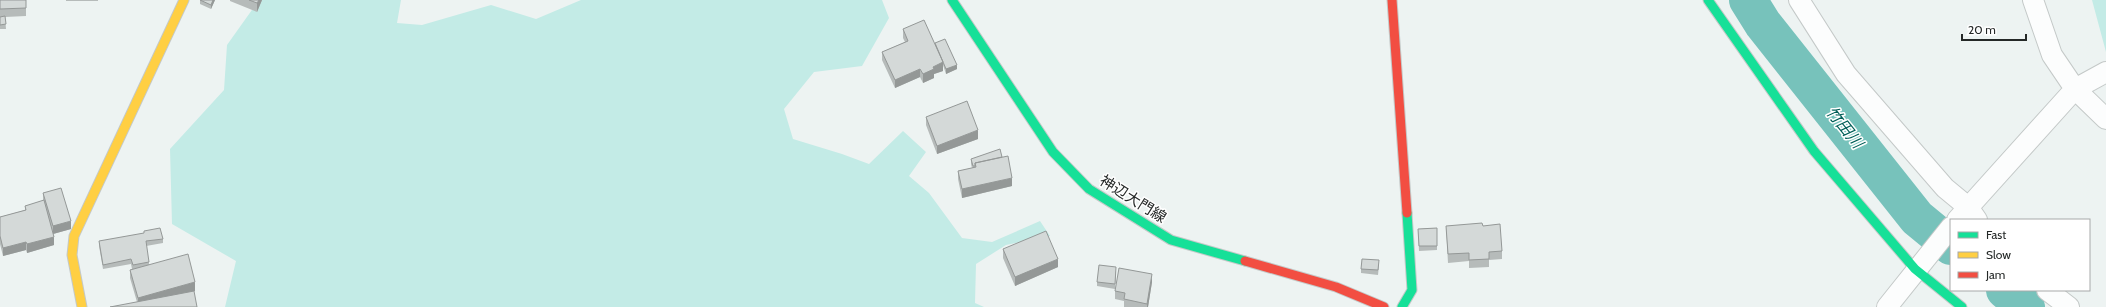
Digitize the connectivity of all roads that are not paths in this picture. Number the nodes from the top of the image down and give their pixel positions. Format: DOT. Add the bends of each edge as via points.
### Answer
graph roads {
  1 [pos="184,0"];
  2 [pos="952,0"];
  3 [pos="1392,0"];
  4 [pos="1708,0"];
  5 [pos="1799,0"];
  6 [pos="2033,0"];
  7 [pos="2106,72"];
  8 [pos="2075,89"];
  9 [pos="2106,119"];
  10 [pos="1963,217"];
  11 [pos="1950,231"];
  12 [pos="1919,266"];
  13 [pos="2048,291"];
  14 [pos="82,307"];
  15 [pos="1384,307"];
  16 [pos="1402,307"];
  17 [pos="1887,307"];
  18 [pos="1962,307"];
  19 [pos="2069,307"];
  1 -- 14 [label="street" via="74,236 72,255"];
  2 -- 15 [label="street, 神辺大門線" via="1053,152 1089,189 1171,240 1336,287"];
  3 -- 16 [label="street" via="1412,290"];
  4 -- 12 [label="street" via="1814,151"];
  5 -- 10 [label="street" via="1846,74 1945,188"];
  6 -- 8 [label="street" via="2052,55"];
  7 -- 8 [label="street"];
  8 -- 9 [label="street"];
  8 -- 10 [label="street"];
  11 -- 12 [label="street"];
  12 -- 17 [label="street"];
  12 -- 18 [label="street"];
  13 -- 19 [label="street"];
}
